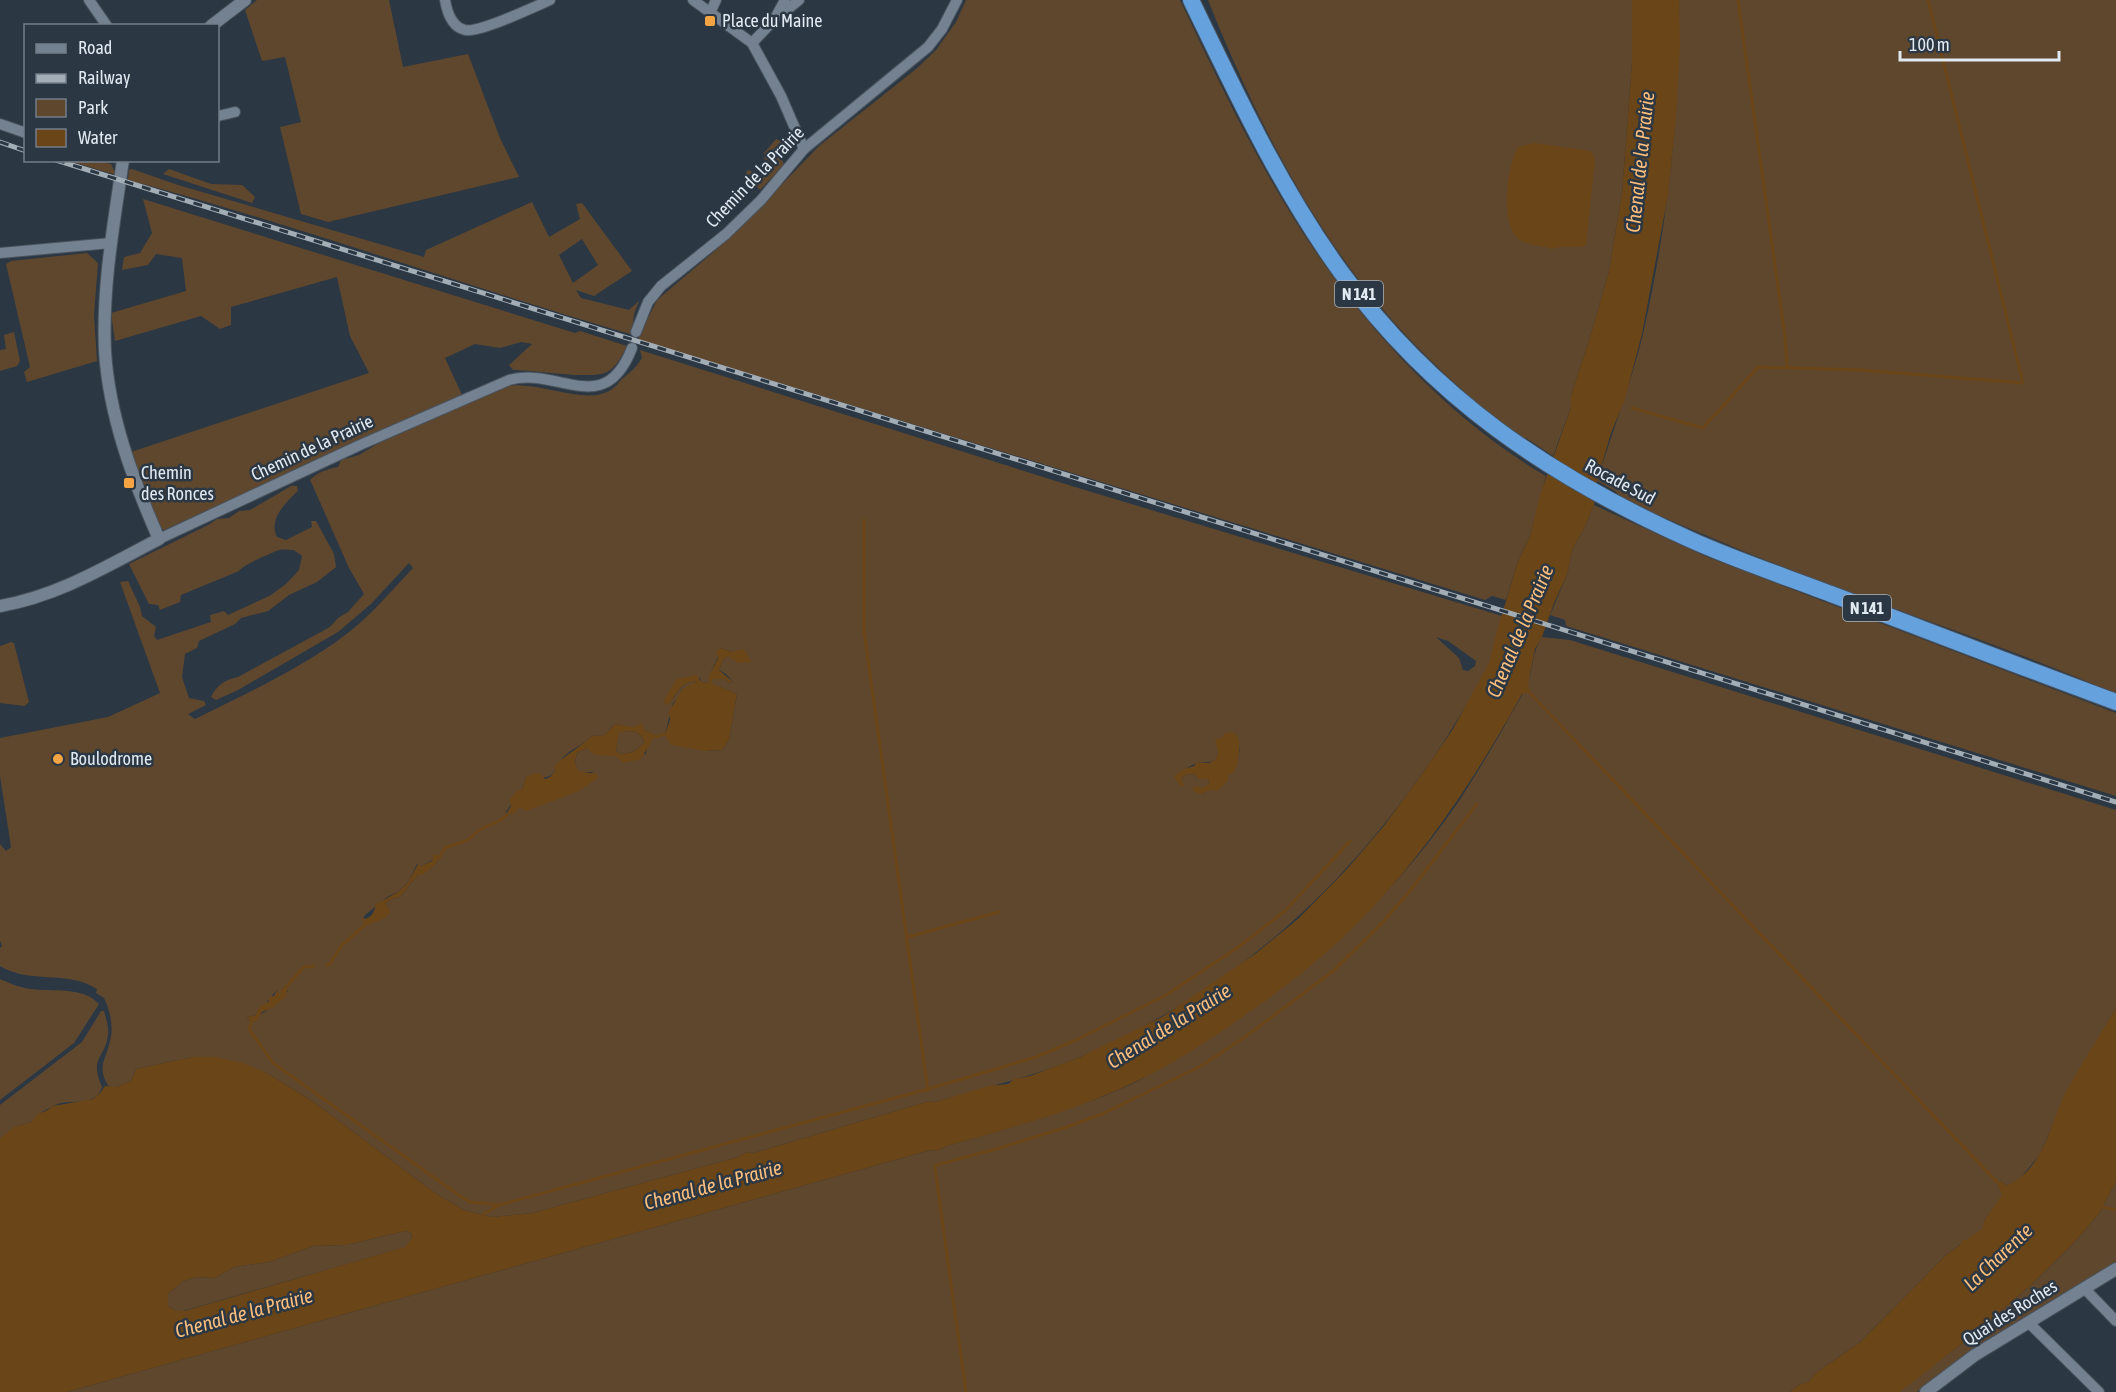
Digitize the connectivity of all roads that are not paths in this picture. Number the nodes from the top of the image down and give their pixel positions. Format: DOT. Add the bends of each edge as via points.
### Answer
graph roads {
  1 [pos="89,0"];
  2 [pos="245,0"];
  3 [pos="445,0"];
  4 [pos="550,0"];
  5 [pos="693,0"];
  6 [pos="716,0"];
  7 [pos="785,0"];
  8 [pos="799,0"];
  9 [pos="957,0"];
  10 [pos="1191,0"];
  11 [pos="1200,0"];
  12 [pos="710,13"];
  13 [pos="774,20"];
  14 [pos="106,24"];
  15 [pos="214,24"];
  16 [pos="752,43"];
  17 [pos="1245,110"];
  18 [pos="234,112"];
  19 [pos="219,116"];
  20 [pos="0,124"];
  21 [pos="24,132"];
  22 [pos="804,149"];
  23 [pos="121,162"];
  24 [pos="111,243"];
  25 [pos="0,253"];
  26 [pos="636,332"];
  27 [pos="632,348"];
  28 [pos="159,539"];
  29 [pos="0,606"];
  30 [pos="2116,702"];
  31 [pos="2116,1269"];
  32 [pos="2084,1288"];
  33 [pos="2116,1321"];
  34 [pos="2028,1322"];
  35 [pos="1926,1392"];
  36 [pos="2099,1392"];
  1 -- 14 [label="street"];
  2 -- 15 [label="street"];
  3 -- 4 [label="street" via="452,21 467,30"];
  5 -- 12 [label="street"];
  6 -- 12 [label="street"];
  7 -- 13 [label="street"];
  8 -- 13 [label="street"];
  9 -- 22 [label="street, Chemin de la Prairie" via="928,47"];
  10 -- 17 [label="highway, Rocade Sud / N 141"];
  11 -- 17 [label="highway, Rocade Sud / N 141"];
  12 -- 16 [label="street"];
  13 -- 16 [label="street"];
  16 -- 22 [label="street"];
  17 -- 30 [label="highway, Rocade Sud / N 141" via="1298,206 1342,273 1435,379 1514,443 1620,506 1692,540"];
  18 -- 19 [label="street"];
  20 -- 21 [label="street"];
  22 -- 26 [label="street, Chemin de la Prairie" via="726,234 655,293"];
  23 -- 24 [label="street"];
  24 -- 25 [label="street"];
  24 -- 28 [label="street" via="105,351 113,410 141,500"];
  27 -- 28 [label="street, Chemin de la Prairie" via="622,369 602,384 581,387 526,377 509,380"];
  28 -- 29 [label="street, Chemin de la Prairie" via="50,593"];
  31 -- 32 [label="street, Quai des Roches"];
  32 -- 33 [label="street"];
  32 -- 34 [label="street, Quai des Roches"];
  34 -- 35 [label="street, Quai des Roches"];
  34 -- 36 [label="street"];
}
